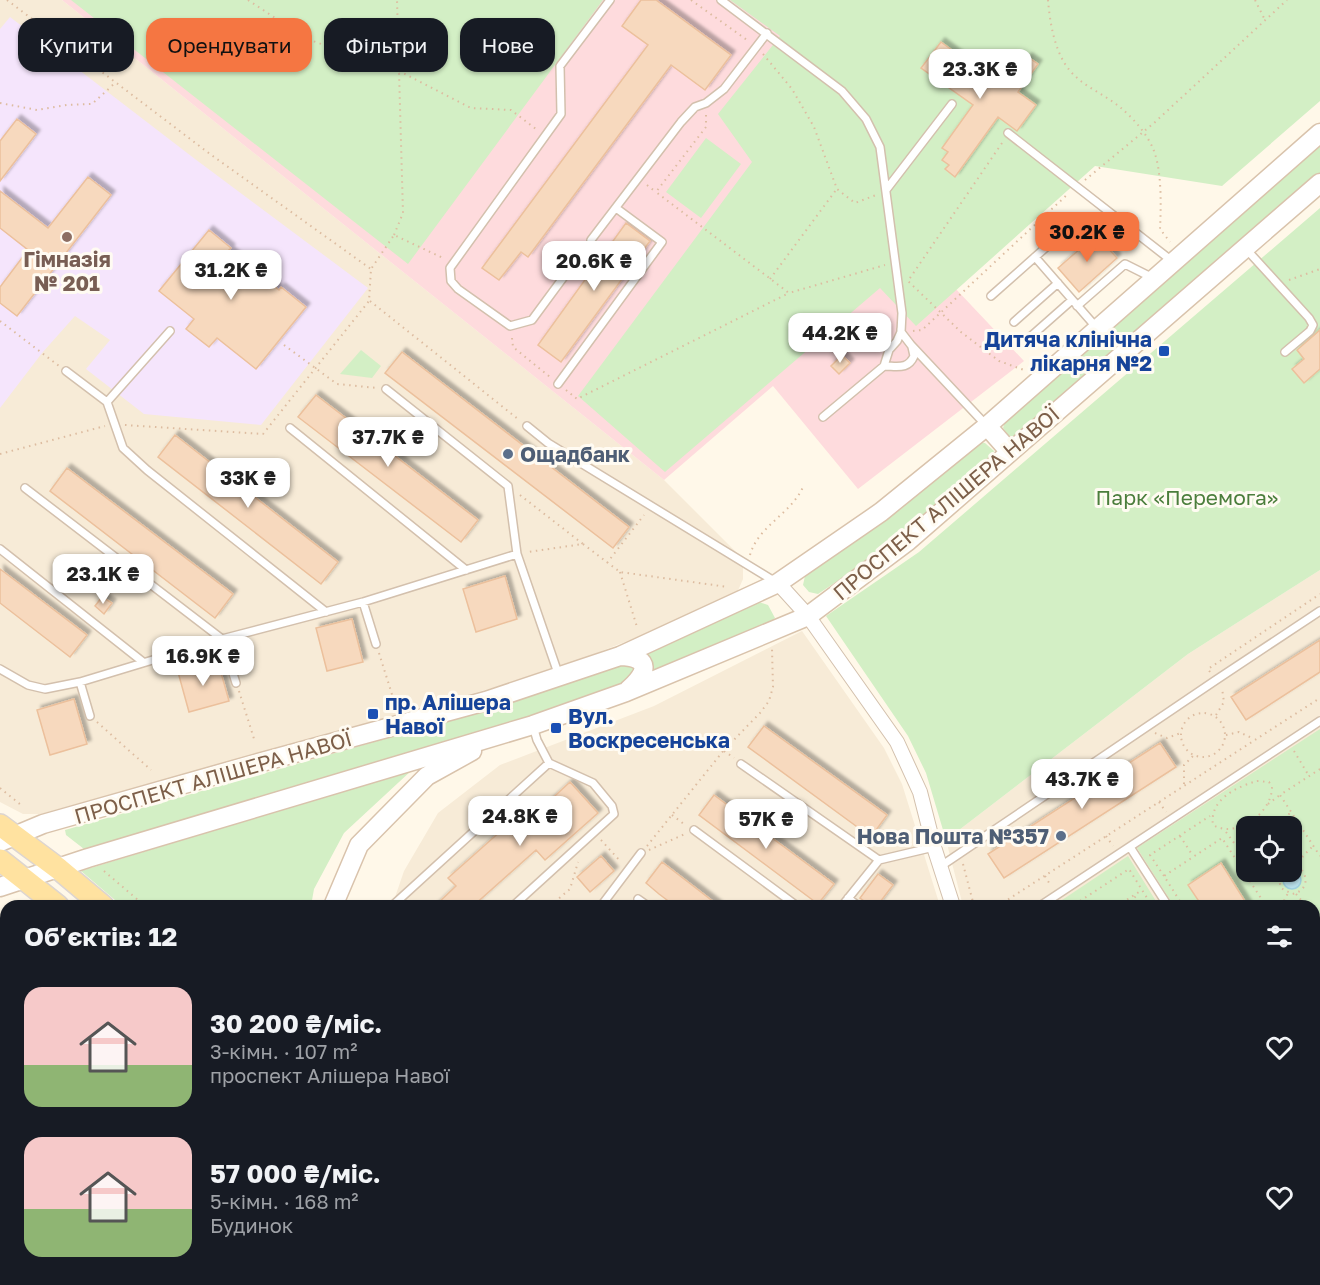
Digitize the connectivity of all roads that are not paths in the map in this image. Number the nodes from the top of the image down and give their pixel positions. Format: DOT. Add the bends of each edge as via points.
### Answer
graph roads {
  1 [pos="610,0"];
  2 [pos="721,0"];
  3 [pos="767,33"];
  4 [pos="951,104"];
  5 [pos="1008,133"];
  6 [pos="1320,133"];
  7 [pos="1320,183"];
  8 [pos="886,190"];
  9 [pos="616,208"];
  10 [pos="1070,226"];
  11 [pos="591,240"];
  12 [pos="585,248"];
  13 [pos="1245,248"];
  14 [pos="1035,257"];
  15 [pos="1174,262"];
  16 [pos="1155,279"];
  17 [pos="1058,284"];
  18 [pos="991,296"];
  19 [pos="1075,303"];
  20 [pos="1014,322"];
  21 [pos="1098,329"];
  22 [pos="170,331"];
  23 [pos="901,332"];
  24 [pos="1029,338"];
  25 [pos="897,341"];
  26 [pos="911,345"];
  27 [pos="1285,352"];
  28 [pos="888,354"];
  29 [pos="914,356"];
  30 [pos="923,358"];
  31 [pos="884,366"];
  32 [pos="897,366"];
  33 [pos="66,371"];
  34 [pos="558,384"];
  35 [pos="386,389"];
  36 [pos="107,402"];
  37 [pos="823,417"];
  38 [pos="527,426"];
  39 [pos="987,426"];
  40 [pos="290,428"];
  41 [pos="1010,452"];
  42 [pos="25,488"];
  43 [pos="0,549"];
  44 [pos="517,554"];
  45 [pos="466,570"];
  46 [pos="778,583"];
  47 [pos="363,602"];
  48 [pos="1320,611"];
  49 [pos="326,612"];
  50 [pos="808,616"];
  51 [pos="222,639"];
  52 [pos="376,644"];
  53 [pos="620,656"];
  54 [pos="143,662"];
  55 [pos="0,669"];
  56 [pos="559,676"];
  57 [pos="80,682"];
  58 [pos="236,683"];
  59 [pos="626,692"];
  60 [pos="90,716"];
  61 [pos="1320,721"];
  62 [pos="533,725"];
  63 [pos="496,736"];
  64 [pos="549,763"];
  65 [pos="741,764"];
  66 [pos="694,831"];
  67 [pos="5,834"];
  68 [pos="934,847"];
  69 [pos="1130,847"];
  70 [pos="641,853"];
  71 [pos="0,860"];
  72 [pos="879,860"];
  73 [pos="941,867"];
  74 [pos="59,869"];
  75 [pos="26,880"];
  76 [pos="0,887"];
  77 [pos="848,898"];
  78 [pos="51,900"];
  79 [pos="96,900"];
  80 [pos="336,900"];
  81 [pos="399,900"];
  82 [pos="520,900"];
  83 [pos="606,900"];
  84 [pos="789,900"];
  85 [pos="850,900"];
  86 [pos="951,900"];
  87 [pos="1049,900"];
  88 [pos="1164,900"];
  1 -- 12 [label="lane" via="560,66 561,114 450,268 451,280 510,326 532,320"];
  2 -- 3 [label="lane"];
  3 -- 8 [label="lane" via="842,91 866,119 880,147"];
  3 -- 9 [label="lane" via="724,89 695,107 681,122"];
  4 -- 8 [label="lane"];
  5 -- 15 [label="lane"];
  6 -- 15 [label="street, ПРОСПЕКТ АЛІШЕРА НАВОЇ"];
  7 -- 13 [label="street, ПРОСПЕКТ АЛІШЕРА НАВОЇ"];
  8 -- 23 [label="lane" via="902,311"];
  9 -- 11 [label="lane"];
  9 -- 34 [label="lane" via="662,242"];
  10 -- 14 [label="lane"];
  13 -- 27 [label="lane" via="1313,325"];
  13 -- 41 [label="street, ПРОСПЕКТ АЛІШЕРА НАВОЇ"];
  14 -- 17 [label="lane"];
  14 -- 18 [label="lane"];
  15 -- 16 [label="street, ПРОСПЕКТ АЛІШЕРА НАВОЇ"];
  16 -- 19 [label="lane" via="1125,264"];
  16 -- 21 [label="street, ПРОСПЕКТ АЛІШЕРА НАВОЇ"];
  17 -- 19 [label="lane"];
  17 -- 20 [label="lane"];
  19 -- 21 [label="lane"];
  19 -- 24 [label="lane"];
  21 -- 39 [label="street, ПРОСПЕКТ АЛІШЕРА НАВОЇ"];
  22 -- 36 [label="lane"];
  23 -- 25 [label="lane"];
  23 -- 26 [label="lane"];
  25 -- 26 [label="lane"];
  25 -- 28 [label="lane"];
  26 -- 29 [label="lane"];
  26 -- 30 [label="lane"];
  28 -- 31 [label="lane"];
  28 -- 32 [label="lane"];
  29 -- 30 [label="lane"];
  29 -- 32 [label="lane" via="908,365"];
  30 -- 39 [label="lane"];
  31 -- 32 [label="lane"];
  31 -- 37 [label="lane"];
  33 -- 36 [label="lane"];
  35 -- 44 [label="lane" via="508,486"];
  36 -- 49 [label="lane" via="123,448"];
  38 -- 46 [label="lane"];
  39 -- 41 [label="street"];
  39 -- 46 [label="street, ПРОСПЕКТ АЛІШЕРА НАВОЇ" via="881,512"];
  40 -- 45 [label="lane"];
  41 -- 50 [label="street, ПРОСПЕКТ АЛІШЕРА НАВОЇ" via="908,541"];
  42 -- 51 [label="lane"];
  43 -- 54 [label="lane"];
  44 -- 45 [label="lane"];
  44 -- 56 [label="lane"];
  45 -- 47 [label="lane"];
  46 -- 50 [label="street"];
  46 -- 53 [label="street, ПРОСПЕКТ АЛІШЕРА НАВОЇ"];
  47 -- 49 [label="lane"];
  47 -- 52 [label="lane"];
  48 -- 73 [label="lane"];
  49 -- 51 [label="lane"];
  50 -- 59 [label="street, ПРОСПЕКТ АЛІШЕРА НАВОЇ"];
  50 -- 68 [label="street" via="897,742 920,792"];
  51 -- 54 [label="lane"];
  51 -- 58 [label="lane"];
  53 -- 56 [label="street, ПРОСПЕКТ АЛІШЕРА НАВОЇ"];
  53 -- 59 [label="street" via="634,656 643,668 639,681"];
  54 -- 57 [label="lane"];
  55 -- 57 [label="lane" via="28,685 45,689"];
  56 -- 67 [label="street, ПРОСПЕКТ АЛІШЕРА НАВОЇ" via="486,701"];
  57 -- 60 [label="lane"];
  59 -- 62 [label="street, ПРОСПЕКТ АЛІШЕРА НАВОЇ"];
  61 -- 69 [label="lane"];
  62 -- 63 [label="street, ПРОСПЕКТ АЛІШЕРА НАВОЇ"];
  62 -- 64 [label="lane"];
  63 -- 74 [label="street, ПРОСПЕКТ АЛІШЕРА НАВОЇ"];
  63 -- 80 [label="street" via="427,776 359,845"];
  64 -- 81 [label="lane"];
  64 -- 82 [label="lane" via="593,783 612,806 613,817"];
  65 -- 72 [label="lane"];
  66 -- 84 [label="lane"];
  67 -- 74 [label="main road"];
  68 -- 72 [label="lane"];
  68 -- 73 [label="street"];
  69 -- 87 [label="lane"];
  69 -- 88 [label="lane"];
  70 -- 83 [label="lane"];
  71 -- 75 [label="main road"];
  72 -- 77 [label="lane"];
  73 -- 86 [label="street"];
  74 -- 75 [label="street, ПРОСПЕКТ АЛІШЕРА НАВОЇ"];
  74 -- 79 [label="main road"];
  75 -- 76 [label="street, ПРОСПЕКТ АЛІШЕРА НАВОЇ"];
  75 -- 78 [label="main road"];
  77 -- 85 [label="lane"];
}
